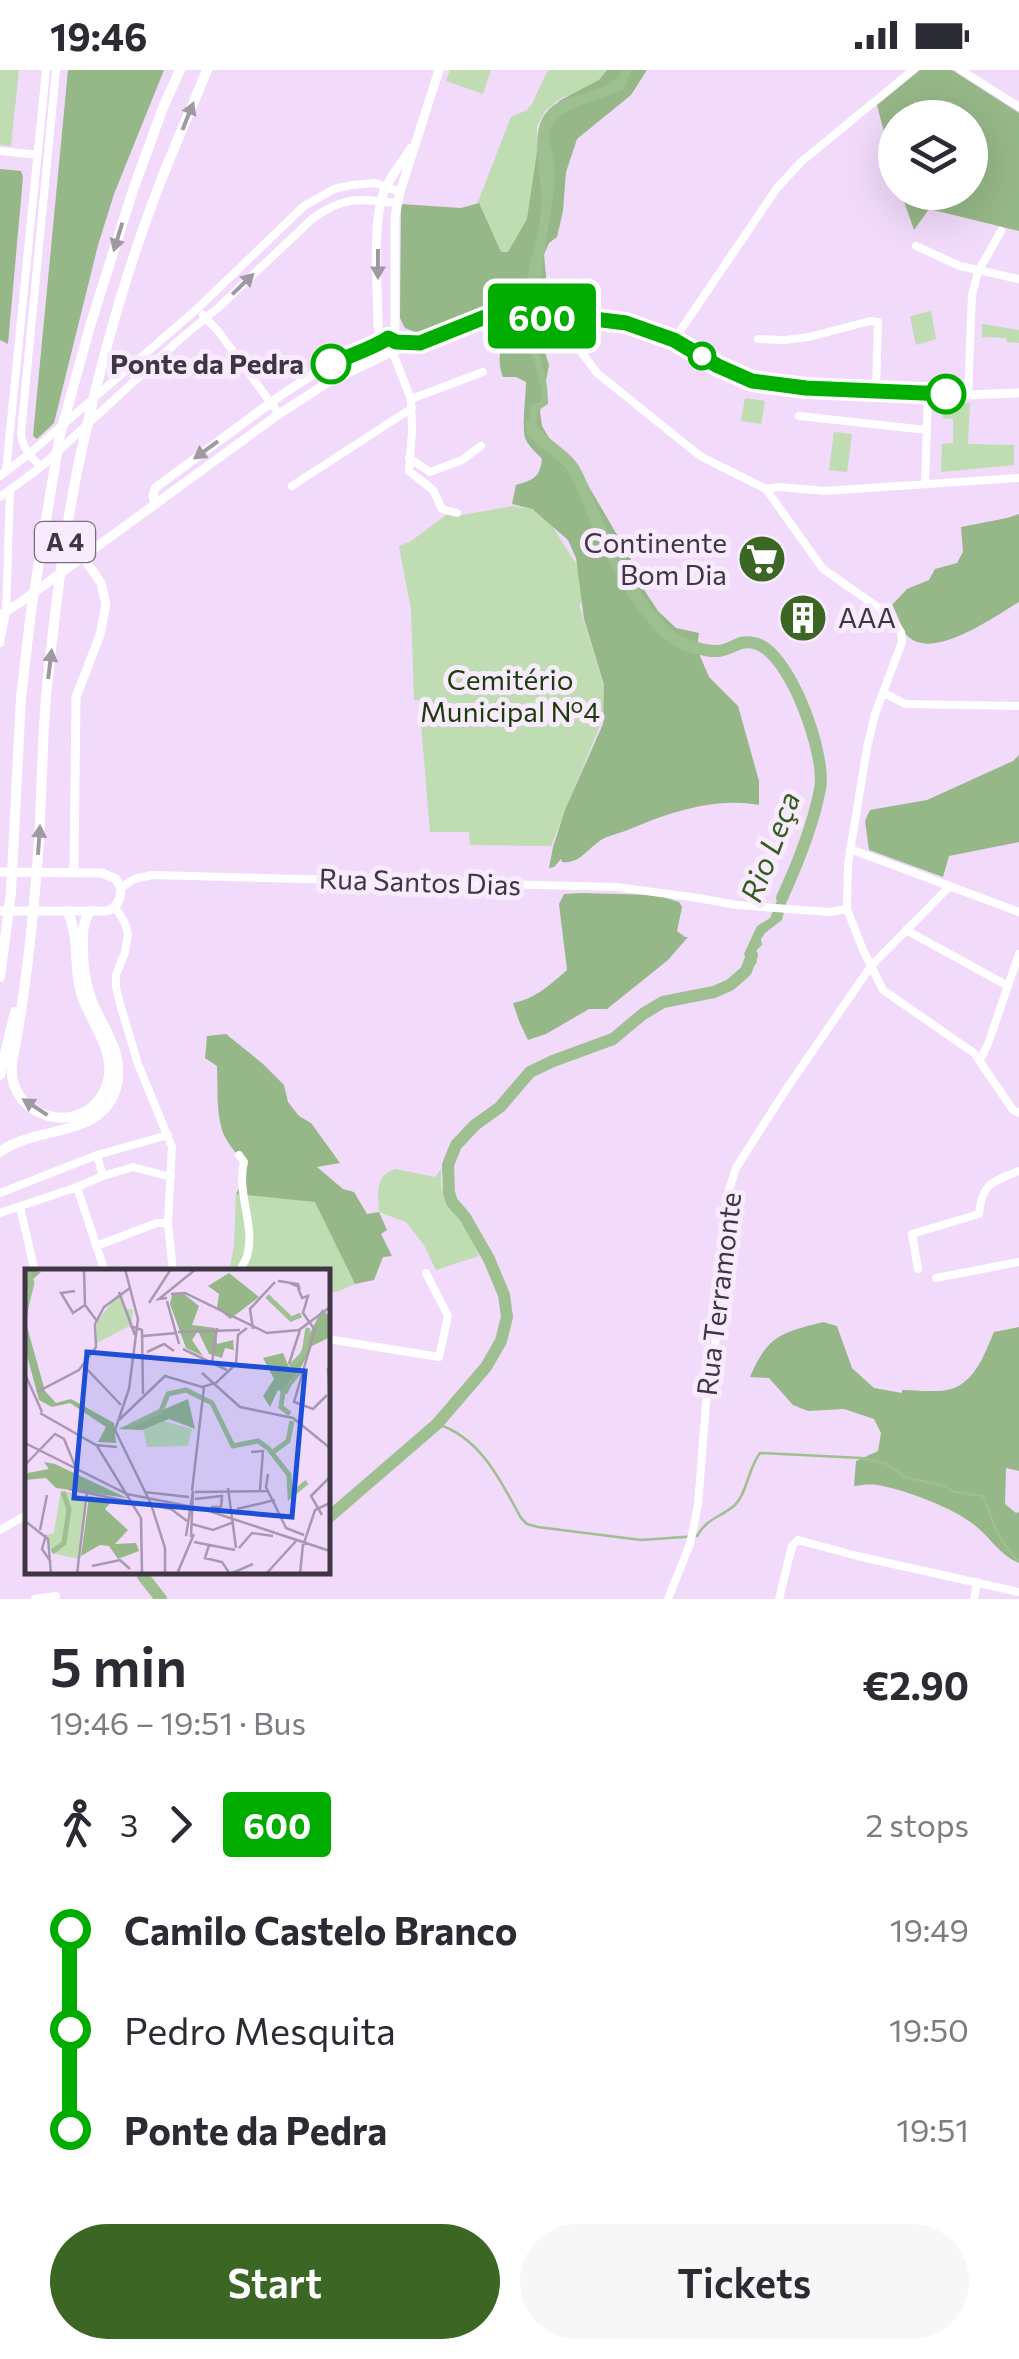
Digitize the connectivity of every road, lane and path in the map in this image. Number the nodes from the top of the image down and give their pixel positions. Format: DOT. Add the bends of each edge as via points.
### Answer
graph roads {
  1 [pos="46,70"];
  2 [pos="56,70"];
  3 [pos="180,70"];
  4 [pos="207,70"];
  5 [pos="439,70"];
  6 [pos="913,70"];
  7 [pos="961,70"];
  8 [pos="1019,106"];
  9 [pos="416,142"];
  10 [pos="0,151"];
  11 [pos="43,155"];
  12 [pos="386,186"];
  13 [pos="400,192"];
  14 [pos="382,202"];
  15 [pos="397,203"];
  16 [pos="1001,230"];
  17 [pos="275,233"];
  18 [pos="285,244"];
  19 [pos="916,246"];
  20 [pos="978,272"];
  21 [pos="1019,279"];
  22 [pos="197,309"];
  23 [pos="564,317"];
  24 [pos="206,318"];
  25 [pos="758,339"];
  26 [pos="674,340"];
  27 [pos="382,342"];
  28 [pos="393,348"];
  29 [pos="483,372"];
  30 [pos="876,390"];
  31 [pos="928,393"];
  32 [pos="968,394"];
  33 [pos="1019,394"];
  34 [pos="270,403"];
  35 [pos="412,404"];
  36 [pos="279,414"];
  37 [pos="800,416"];
  38 [pos="927,430"];
  39 [pos="481,446"];
  40 [pos="32,453"];
  41 [pos="409,458"];
  42 [pos="42,467"];
  43 [pos="3,474"];
  44 [pos="1019,478"];
  45 [pos="925,484"];
  46 [pos="292,486"];
  47 [pos="766,489"];
  48 [pos="10,492"];
  49 [pos="0,497"];
  50 [pos="156,504"];
  51 [pos="457,513"];
  52 [pos="79,560"];
  53 [pos="3,613"];
  54 [pos="0,643"];
  55 [pos="884,694"];
  56 [pos="1019,706"];
  57 [pos="850,849"];
  58 [pos="0,872"];
  59 [pos="68,872"];
  60 [pos="949,887"];
  61 [pos="121,888"];
  62 [pos="115,908"];
  63 [pos="0,910"];
  64 [pos="847,910"];
  65 [pos="63,911"];
  66 [pos="90,912"];
  67 [pos="1019,912"];
  68 [pos="906,930"];
  69 [pos="1019,954"];
  70 [pos="870,966"];
  71 [pos="25,972"];
  72 [pos="0,976"];
  73 [pos="1008,986"];
  74 [pos="980,1060"];
  75 [pos="0,1075"];
  76 [pos="1019,1113"];
  77 [pos="168,1135"];
  78 [pos="0,1152"];
  79 [pos="239,1155"];
  80 [pos="96,1156"];
  81 [pos="1019,1171"];
  82 [pos="103,1176"];
  83 [pos="171,1177"];
  84 [pos="77,1188"];
  85 [pos="0,1193"];
  86 [pos="20,1207"];
  87 [pos="0,1214"];
  88 [pos="168,1223"];
  89 [pos="96,1246"];
  90 [pos="1019,1262"];
  91 [pos="34,1269"];
  92 [pos="105,1269"];
  93 [pos="173,1269"];
  94 [pos="241,1269"];
  95 [pos="918,1269"];
  96 [pos="426,1273"];
  97 [pos="936,1278"];
  98 [pos="330,1339"];
  99 [pos="25,1516"];
  100 [pos="0,1530"];
  101 [pos="977,1582"];
  102 [pos="1019,1592"];
  103 [pos="56,1596"];
  104 [pos="35,1599"];
  105 [pos="668,1599"];
  106 [pos="779,1599"];
  107 [pos="974,1599"];
  1 -- 11 [label="street"];
  2 -- 11 [label="street"];
  3 -- 72 [label="highway, A 4, one-way" via="132,190 60,435 21,698"];
  71 -- 4 [label="highway, A 4, one-way" via="46,700 84,436 155,197"];
  5 -- 9 [label="main road"];
  6 -- 26 [label="street" via="800,162"];
  7 -- 8 [label="street"];
  9 -- 12 [label="main road"];
  9 -- 13 [label="main road"];
  10 -- 11 [label="street"];
  11 -- 40 [label="street" via="20,433"];
  11 -- 43 [label="street"];
  12 -- 13 [label="street"];
  12 -- 14 [label="main road"];
  12 -- 17 [label="street" via="334,189"];
  13 -- 15 [label="main road"];
  14 -- 15 [label="street"];
  14 -- 18 [label="street" via="338,204"];
  14 -- 27 [label="main road, one-way"];
  15 -- 28 [label="main road"];
  16 -- 20 [label="street"];
  17 -- 18 [label="street"];
  17 -- 22 [label="street"];
  24 -- 18 [label="street, one-way"];
  19 -- 20 [label="street"];
  20 -- 21 [label="street"];
  20 -- 32 [label="street"];
  22 -- 24 [label="street"];
  22 -- 40 [label="street"];
  23 -- 26 [label="main road" via="626,323"];
  23 -- 28 [label="main road" via="485,317"];
  23 -- 47 [label="street" via="566,333 597,373 700,456"];
  24 -- 34 [label="street"];
  24 -- 42 [label="street"];
  25 -- 30 [label="street" via="878,322"];
  26 -- 30 [label="main road" via="752,381"];
  27 -- 28 [label="main road" via="388,338"];
  27 -- 34 [label="main road"];
  28 -- 35 [label="street"];
  28 -- 36 [label="main road"];
  29 -- 35 [label="street"];
  30 -- 31 [label="main road"];
  31 -- 32 [label="main road"];
  31 -- 38 [label="street"];
  32 -- 33 [label="main road"];
  34 -- 36 [label="street"];
  34 -- 50 [label="main road, one-way" via="156,488"];
  35 -- 41 [label="street"];
  35 -- 46 [label="street"];
  36 -- 50 [label="main road"];
  37 -- 38 [label="street"];
  38 -- 45 [label="street"];
  39 -- 41 [label="street" via="430,472"];
  40 -- 42 [label="street"];
  40 -- 43 [label="street"];
  41 -- 51 [label="street" via="409,472 433,490 442,509"];
  42 -- 48 [label="street"];
  44 -- 45 [label="street"];
  45 -- 47 [label="street"];
  47 -- 55 [label="street" via="822,569 896,624 902,642"];
  48 -- 49 [label="street"];
  48 -- 53 [label="street"];
  50 -- 52 [label="main road"];
  52 -- 53 [label="main road"];
  52 -- 59 [label="main road" via="100,583 106,604 76,697"];
  53 -- 54 [label="street"];
  55 -- 56 [label="street" via="905,704"];
  55 -- 57 [label="street" via="867,748"];
  57 -- 60 [label="street"];
  57 -- 64 [label="street"];
  58 -- 59 [label="main road"];
  59 -- 61 [label="main road" via="110,876"];
  60 -- 67 [label="street"];
  60 -- 68 [label="street, Rua Terramonte"];
  61 -- 62 [label="main road"];
  61 -- 64 [label="street, Rua Santos Dias" via="152,875 386,880 616,888 736,906"];
  62 -- 66 [label="main road"];
  62 -- 77 [label="street" via="128,934 116,987"];
  63 -- 65 [label="main road"];
  64 -- 70 [label="street"];
  65 -- 66 [label="main road"];
  65 -- 71 [label="highway, one-way" via="74,930 82,998 110,1075 100,1098 68,1118 34,1110 12,1079"];
  66 -- 78 [label="highway" via="83,923 83,966 117,1055 112,1099 83,1124 21,1139"];
  68 -- 70 [label="street, Rua Terramonte"];
  68 -- 73 [label="street"];
  69 -- 73 [label="street"];
  70 -- 74 [label="street" via="883,990"];
  70 -- 105 [label="street, Rua Terramonte" via="736,1168 698,1505"];
  71 -- 75 [label="highway, A 4"];
  73 -- 74 [label="street"];
  74 -- 76 [label="street"];
  77 -- 80 [label="street"];
  77 -- 83 [label="street"];
  79 -- 94 [label="street" via="248,1235"];
  80 -- 82 [label="street"];
  80 -- 85 [label="street"];
  81 -- 95 [label="street" via="990,1183 979,1214 912,1234"];
  82 -- 83 [label="street" via="133,1167"];
  82 -- 84 [label="street"];
  83 -- 88 [label="street"];
  84 -- 86 [label="street"];
  84 -- 89 [label="street"];
  86 -- 87 [label="street"];
  86 -- 91 [label="street"];
  88 -- 89 [label="street"];
  88 -- 93 [label="street"];
  89 -- 92 [label="street"];
  90 -- 97 [label="street"];
  96 -- 98 [label="street" via="448,1316 442,1358"];
  99 -- 100 [label="street"];
  101 -- 102 [label="street"];
  101 -- 106 [label="street" via="798,1540"];
  101 -- 107 [label="street"];
  103 -- 104 [label="street"];
}
